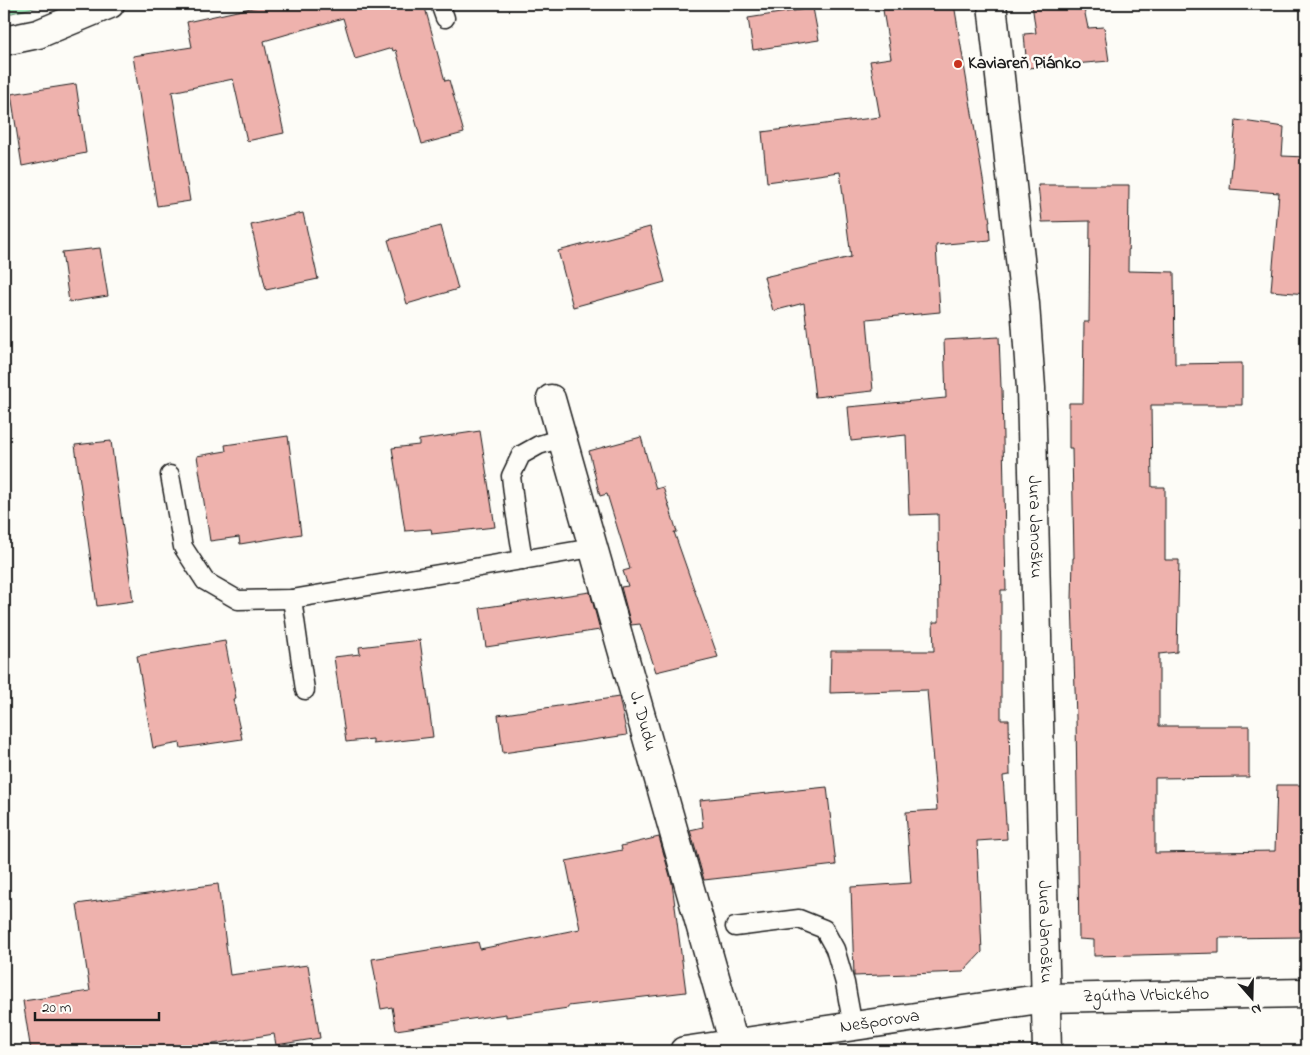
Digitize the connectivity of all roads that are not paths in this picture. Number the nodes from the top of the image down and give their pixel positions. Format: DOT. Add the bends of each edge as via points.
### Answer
graph roads {
  1 [pos="110,4"];
  2 [pos="992,4"];
  3 [pos="4,41"];
  4 [pos="551,399"];
  5 [pos="562,438"];
  6 [pos="170,475"];
  7 [pos="592,548"];
  8 [pos="523,560"];
  9 [pos="292,599"];
  10 [pos="305,690"];
  11 [pos="734,927"];
  12 [pos="1306,993"];
  13 [pos="1046,998"];
  14 [pos="853,1026"];
  15 [pos="734,1044"];
  16 [pos="684,1051"];
  17 [pos="1047,1051"];
  1 -- 3 [label="street" via="38,34"];
  2 -- 13 [label="street, Jura Janošku" via="1025,304 1031,388"];
  4 -- 5 [label="street, J. Dudu"];
  5 -- 7 [label="street, J. Dudu"];
  5 -- 8 [label="lane" via="521,455 511,476"];
  6 -- 9 [label="lane" via="183,547 205,581 238,600"];
  7 -- 8 [label="lane"];
  7 -- 15 [label="street, J. Dudu"];
  8 -- 9 [label="lane"];
  9 -- 10 [label="lane"];
  11 -- 14 [label="lane" via="799,919 824,929 835,949 845,982"];
  12 -- 13 [label="street, Zgútha Vrbického"];
  13 -- 14 [label="street, Nešporova"];
  13 -- 17 [label="street, Jura Janošku"];
  14 -- 15 [label="street, Nešporova"];
  15 -- 16 [label="street, Nešporova"];
}
